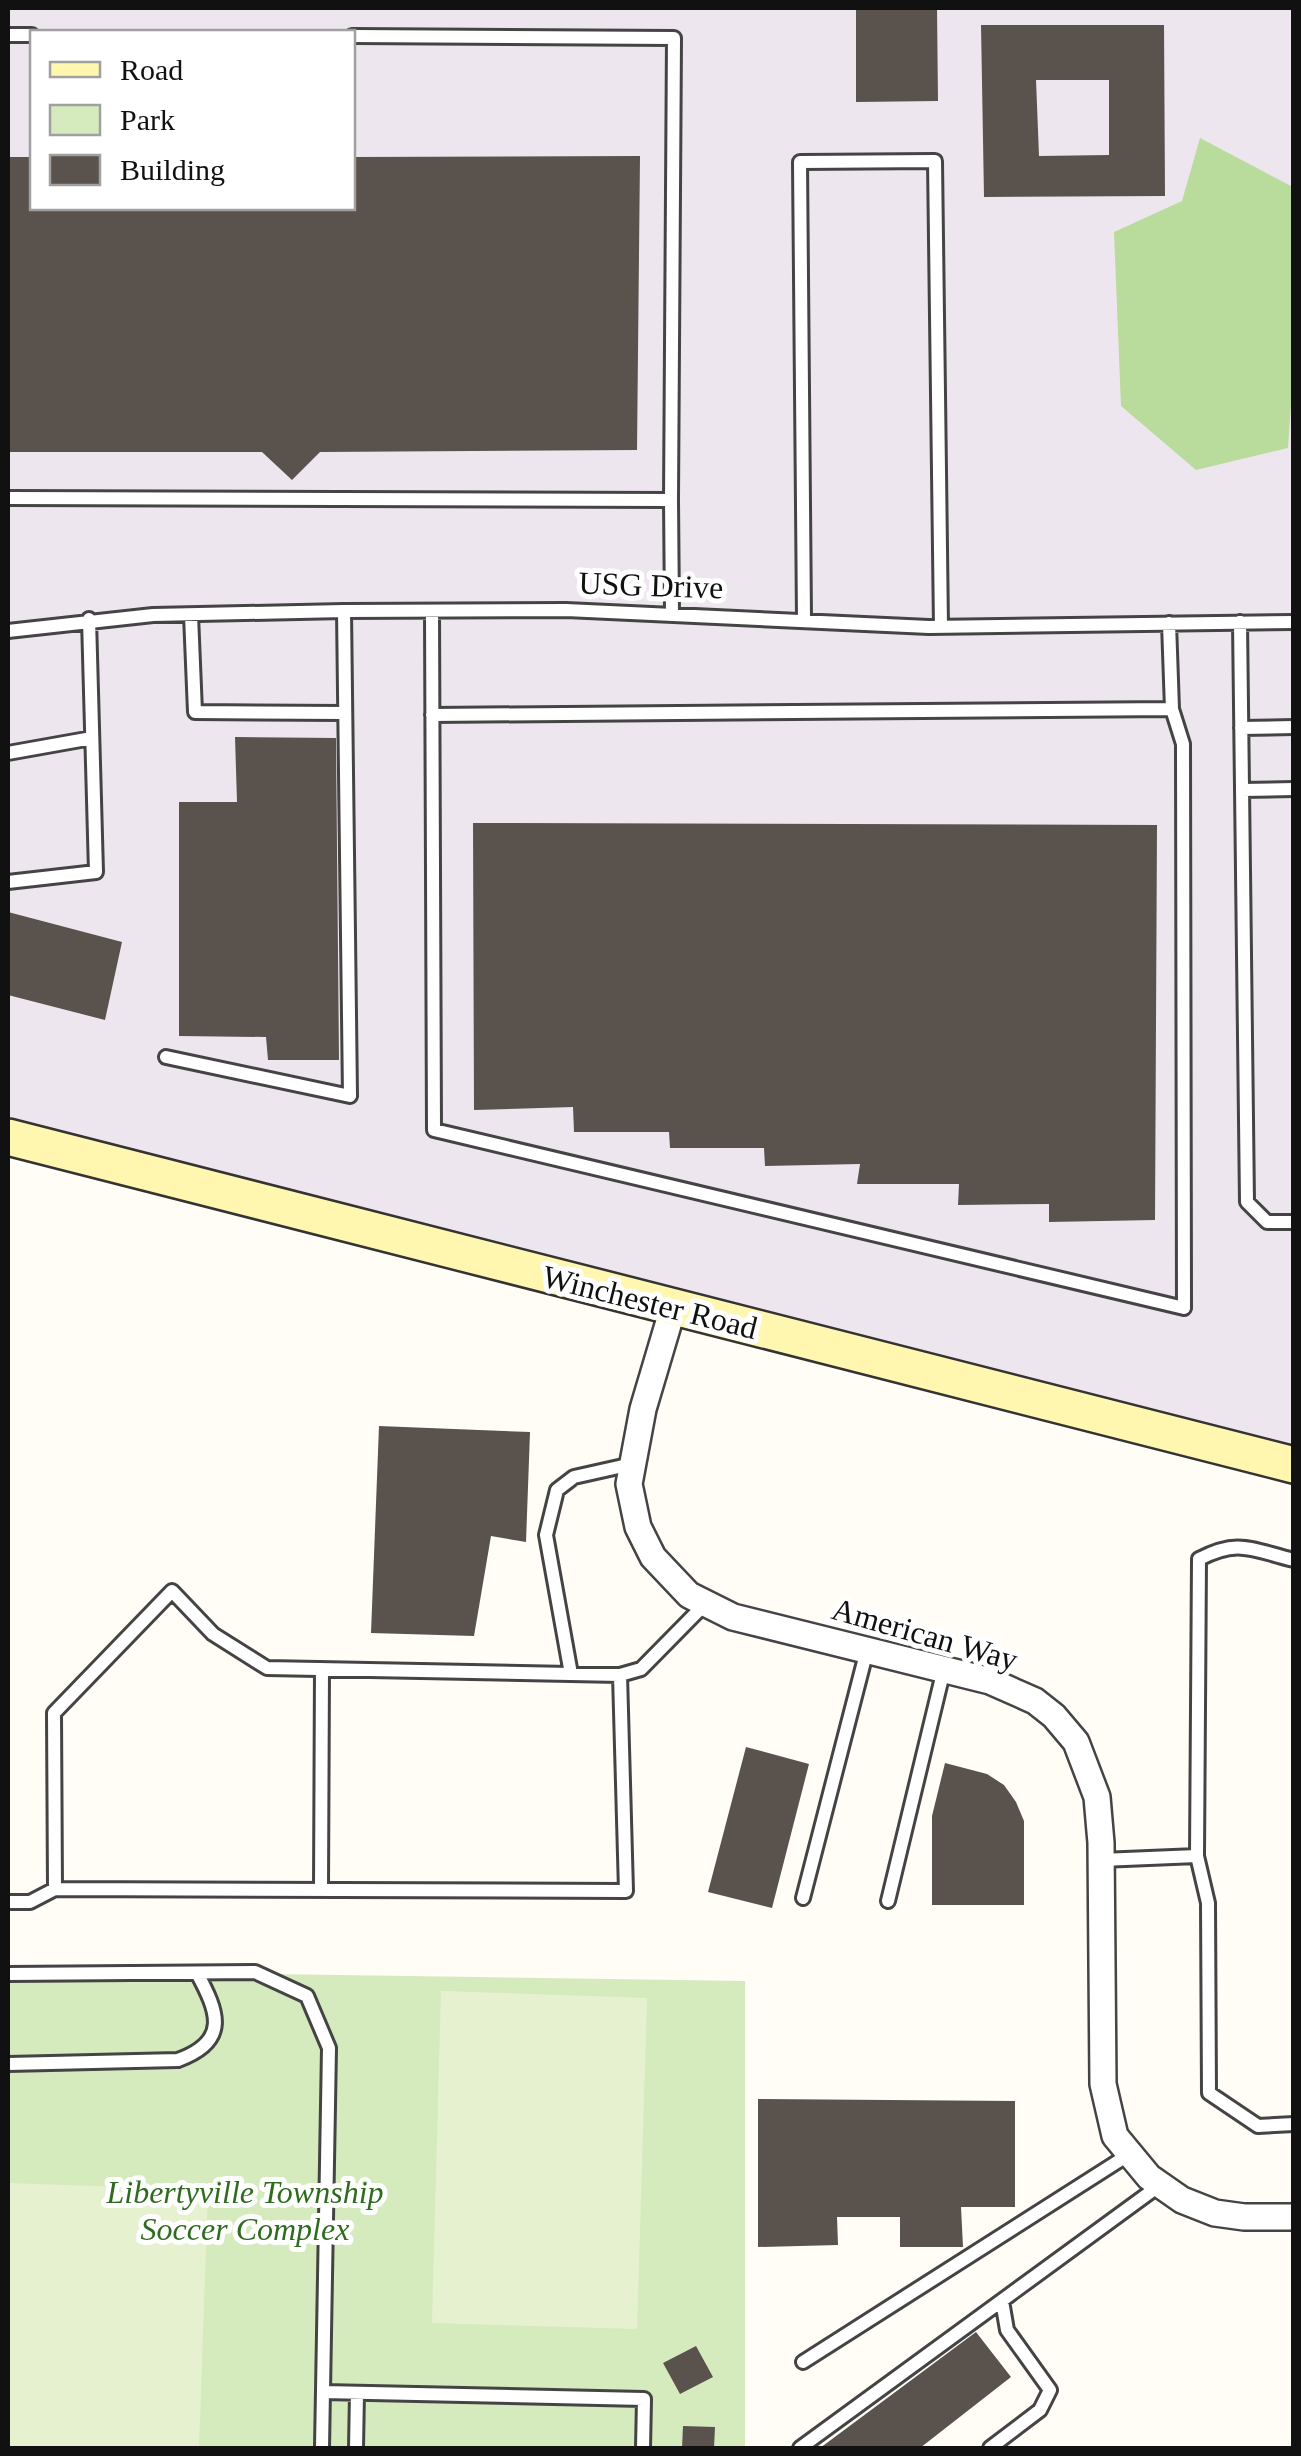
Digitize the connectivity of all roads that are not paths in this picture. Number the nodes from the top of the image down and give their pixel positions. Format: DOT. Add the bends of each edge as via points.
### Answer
graph roads {
  1 [pos="355,36"];
  2 [pos="8,498"];
  3 [pos="671,500"];
  4 [pos="432,610"];
  5 [pos="344,611"];
  6 [pos="672,613"];
  7 [pos="191,614"];
  8 [pos="90,620"];
  9 [pos="804,620"];
  10 [pos="1240,622"];
  11 [pos="1294,622"];
  12 [pos="1169,623"];
  13 [pos="941,626"];
  14 [pos="8,631"];
  15 [pos="1172,709"];
  16 [pos="345,713"];
  17 [pos="432,715"];
  18 [pos="1294,727"];
  19 [pos="1241,728"];
  20 [pos="92,738"];
  21 [pos="8,753"];
  22 [pos="1294,789"];
  23 [pos="1242,790"];
  24 [pos="8,882"];
  25 [pos="166,1056"];
  26 [pos="8,1136"];
  27 [pos="1294,1222"];
  28 [pos="673,1308"];
  29 [pos="632,1464"];
  30 [pos="1294,1465"];
  31 [pos="1294,1560"];
  32 [pos="705,1604"];
  33 [pos="867,1650"];
  34 [pos="322,1669"];
  35 [pos="944,1669"];
  36 [pos="572,1674"];
  37 [pos="620,1675"];
  38 [pos="1197,1856"];
  39 [pos="1102,1860"];
  40 [pos="56,1889"];
  41 [pos="321,1890"];
  42 [pos="803,1898"];
  43 [pos="888,1901"];
  44 [pos="8,1902"];
  45 [pos="196,1972"];
  46 [pos="8,1974"];
  47 [pos="8,2064"];
  48 [pos="1294,2124"];
  49 [pos="1128,2154"];
  50 [pos="1160,2185"];
  51 [pos="1294,2216"];
  52 [pos="1002,2300"];
  53 [pos="802,2362"];
  54 [pos="323,2392"];
  55 [pos="358,2392"];
  56 [pos="322,2448"];
  57 [pos="356,2448"];
  58 [pos="643,2448"];
  59 [pos="800,2448"];
  60 [pos="990,2448"];
  1 -- 3 [label="lane" via="674,38"];
  2 -- 3 [label="lane"];
  3 -- 6 [label="lane"];
  4 -- 5 [label="lane, USG Drive"];
  4 -- 6 [label="lane, USG Drive"];
  4 -- 17 [label="lane"];
  5 -- 7 [label="lane, USG Drive"];
  5 -- 16 [label="lane"];
  6 -- 9 [label="lane, USG Drive"];
  7 -- 8 [label="lane, USG Drive"];
  7 -- 16 [label="lane" via="195,712"];
  8 -- 14 [label="lane, USG Drive"];
  8 -- 20 [label="lane"];
  9 -- 13 [label="lane, USG Drive"];
  9 -- 13 [label="lane" via="800,162 935,161"];
  10 -- 11 [label="lane, USG Drive"];
  10 -- 12 [label="lane, USG Drive"];
  10 -- 19 [label="lane"];
  12 -- 13 [label="lane, USG Drive"];
  12 -- 15 [label="lane"];
  15 -- 17 [label="lane"];
  15 -- 17 [label="lane" via="1184,744 1184,1308 434,1130"];
  16 -- 25 [label="lane" via="350,1096"];
  18 -- 19 [label="lane"];
  19 -- 23 [label="lane"];
  20 -- 21 [label="lane"];
  20 -- 24 [label="lane" via="96,872"];
  22 -- 23 [label="lane"];
  23 -- 27 [label="lane" via="1247,1202 1267,1222"];
  26 -- 28 [label="main road, Winchester Road"];
  28 -- 29 [label="street, American Way"];
  28 -- 30 [label="main road, Winchester Road"];
  29 -- 32 [label="street, American Way" via="630,1500 653,1557"];
  29 -- 36 [label="lane" via="574,1477 557,1490 546,1535"];
  31 -- 38 [label="lane" via="1237,1546 1199,1559"];
  32 -- 33 [label="street, American Way"];
  32 -- 37 [label="lane" via="641,1669"];
  33 -- 35 [label="street, American Way"];
  33 -- 42 [label="lane"];
  34 -- 36 [label="lane"];
  34 -- 40 [label="lane" via="267,1668 214,1634 172,1591 54,1713"];
  34 -- 41 [label="lane"];
  35 -- 39 [label="street, American Way" via="1035,1701 1076,1742 1097,1797"];
  35 -- 43 [label="lane"];
  36 -- 37 [label="lane"];
  37 -- 41 [label="lane" via="626,1891"];
  38 -- 39 [label="lane"];
  38 -- 48 [label="lane" via="1208,1903 1209,2094 1258,2126"];
  39 -- 49 [label="street, American Way" via="1103,2084 1115,2136"];
  40 -- 41 [label="lane"];
  40 -- 44 [label="lane" via="30,1902"];
  45 -- 46 [label="lane"];
  45 -- 47 [label="lane" via="217,2012 214,2032 196,2053 178,2060"];
  45 -- 54 [label="lane" via="254,1972 308,1996 329,2048"];
  49 -- 50 [label="street, American Way"];
  49 -- 53 [label="lane"];
  50 -- 51 [label="street, American Way" via="1215,2213"];
  50 -- 52 [label="lane"];
  52 -- 59 [label="lane"];
  52 -- 60 [label="lane" via="1008,2330 1050,2390 1040,2410"];
  54 -- 55 [label="lane"];
  54 -- 56 [label="lane"];
  55 -- 57 [label="lane"];
  55 -- 58 [label="lane" via="644,2399"];
}
